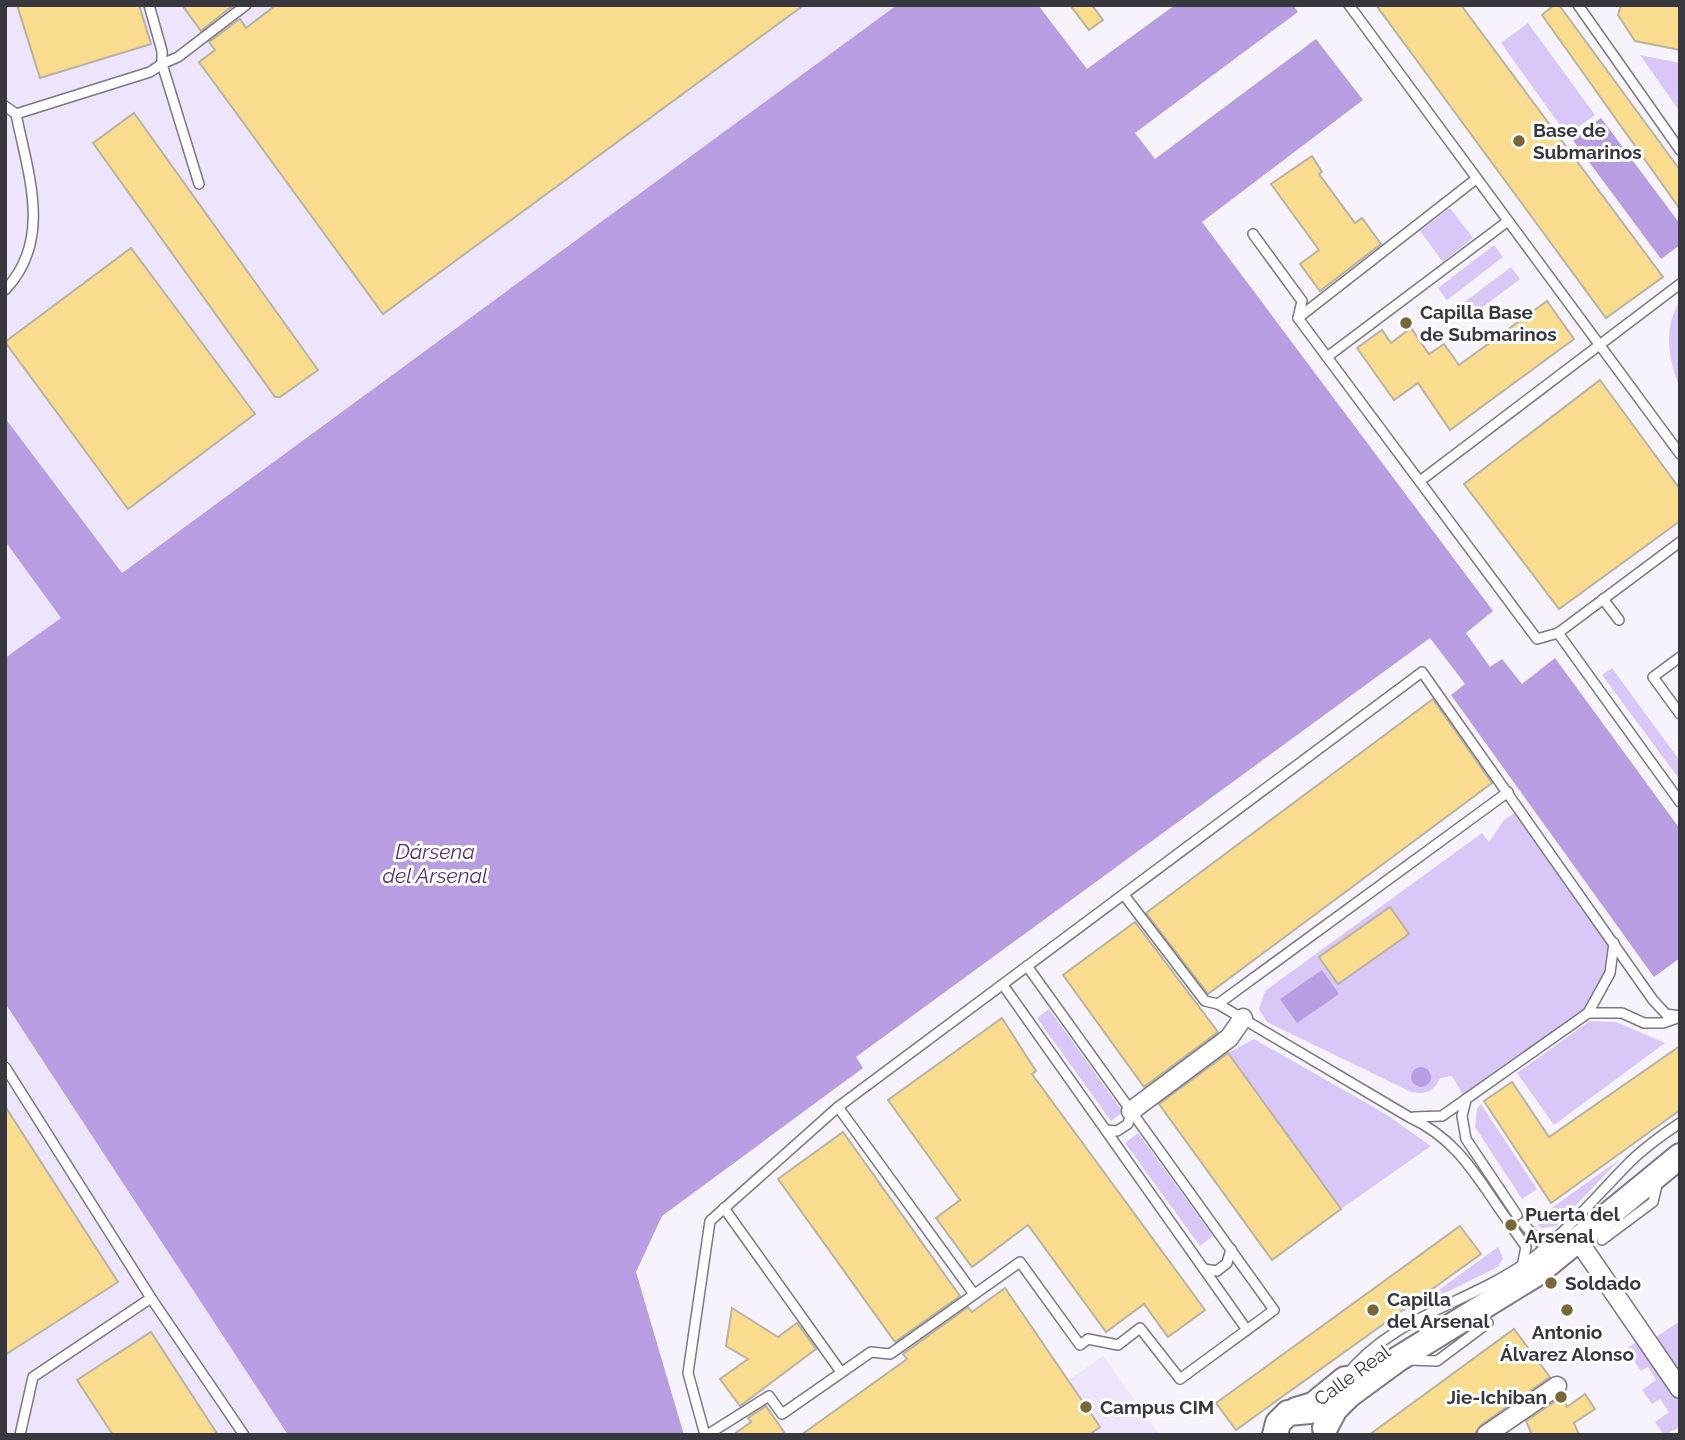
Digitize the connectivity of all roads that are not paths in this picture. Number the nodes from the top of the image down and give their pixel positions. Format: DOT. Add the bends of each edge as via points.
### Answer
graph roads {
  1 [pos="149,5"];
  2 [pos="246,5"];
  3 [pos="1349,5"];
  4 [pos="1578,5"];
  5 [pos="162,64"];
  6 [pos="5,106"];
  7 [pos="16,114"];
  8 [pos="1680,150"];
  9 [pos="1476,178"];
  10 [pos="199,184"];
  11 [pos="1508,221"];
  12 [pos="1253,234"];
  13 [pos="1680,284"];
  14 [pos="5,290"];
  15 [pos="1298,318"];
  16 [pos="1599,345"];
  17 [pos="1327,357"];
  18 [pos="1680,454"];
  19 [pos="1420,481"];
  20 [pos="1680,542"];
  21 [pos="1603,599"];
  22 [pos="1619,620"];
  23 [pos="1558,633"];
  24 [pos="1679,660"];
  25 [pos="1680,714"];
  26 [pos="1508,792"];
  27 [pos="1680,802"];
  28 [pos="1124,895"];
  29 [pos="1614,943"];
  30 [pos="1027,966"];
  31 [pos="1003,985"];
  32 [pos="1218,1004"];
  33 [pos="1588,1013"];
  34 [pos="1680,1017"];
  35 [pos="1243,1018"];
  36 [pos="6,1071"];
  37 [pos="1466,1100"];
  38 [pos="838,1107"];
  39 [pos="1131,1111"];
  40 [pos="1409,1117"];
  41 [pos="1680,1123"];
  42 [pos="1106,1130"];
  43 [pos="1674,1160"];
  44 [pos="724,1208"];
  45 [pos="1579,1239"];
  46 [pos="1231,1249"];
  47 [pos="1203,1269"];
  48 [pos="1519,1276"];
  49 [pos="974,1294"];
  50 [pos="151,1298"];
  51 [pos="1488,1323"];
  52 [pos="1247,1330"];
  53 [pos="1398,1359"];
  54 [pos="841,1372"];
  55 [pos="1557,1386"];
  56 [pos="1680,1389"];
  57 [pos="1296,1410"];
  58 [pos="1275,1432"];
  59 [pos="1326,1432"];
  60 [pos="20,1435"];
  61 [pos="244,1435"];
  62 [pos="706,1435"];
  63 [pos="1486,1435"];
  1 -- 5 [label="lane"];
  2 -- 5 [label="lane"];
  3 -- 9 [label="lane"];
  4 -- 8 [label="lane"];
  5 -- 7 [label="lane" via="150,72"];
  5 -- 10 [label="lane"];
  6 -- 7 [label="lane"];
  7 -- 14 [label="lane" via="36,218 29,255"];
  9 -- 11 [label="lane"];
  9 -- 15 [label="lane"];
  11 -- 16 [label="lane"];
  11 -- 17 [label="lane"];
  12 -- 15 [label="lane" via="1302,302"];
  13 -- 16 [label="lane"];
  15 -- 17 [label="lane"];
  16 -- 18 [label="lane"];
  16 -- 19 [label="lane"];
  17 -- 19 [label="lane"];
  19 -- 23 [label="lane" via="1537,639"];
  20 -- 21 [label="lane"];
  21 -- 22 [label="lane"];
  21 -- 23 [label="lane"];
  23 -- 27 [label="lane"];
  24 -- 25 [label="lane" via="1653,677"];
  26 -- 28 [label="lane" via="1422,672"];
  26 -- 29 [label="lane"];
  26 -- 32 [label="lane"];
  28 -- 30 [label="lane"];
  28 -- 32 [label="lane" via="1205,1001"];
  29 -- 33 [label="lane" via="1610,973"];
  29 -- 34 [label="lane" via="1653,1000 1666,1014"];
  30 -- 31 [label="lane"];
  30 -- 39 [label="lane"];
  31 -- 38 [label="lane"];
  31 -- 42 [label="lane"];
  32 -- 35 [label="lane"];
  33 -- 34 [label="lane" via="1622,1013 1644,1023"];
  33 -- 37 [label="lane"];
  35 -- 39 [label="street" via="1229,1038"];
  35 -- 40 [label="lane"];
  36 -- 50 [label="lane"];
  37 -- 40 [label="lane" via="1442,1116"];
  37 -- 45 [label="lane" via="1462,1116 1466,1139 1520,1219 1539,1242"];
  38 -- 44 [label="lane"];
  38 -- 49 [label="lane"];
  39 -- 42 [label="lane" via="1128,1124 1117,1131"];
  39 -- 46 [label="lane"];
  40 -- 48 [label="lane" via="1455,1146 1511,1225 1527,1251"];
  41 -- 45 [label="lane" via="1630,1162"];
  42 -- 47 [label="lane"];
  43 -- 45 [label="main road, Calle Real"];
  43 -- 45 [label="main road, Calle Real" via="1638,1172"];
  44 -- 54 [label="lane"];
  44 -- 62 [label="lane" via="710,1221 688,1373"];
  45 -- 48 [label="main road, Calle Real" via="1551,1263"];
  45 -- 56 [label="street"];
  46 -- 47 [label="lane" via="1227,1263 1217,1271"];
  46 -- 52 [label="lane" via="1274,1310"];
  47 -- 52 [label="lane"];
  48 -- 53 [label="main road, Calle Real"];
  48 -- 57 [label="main road, Calle Real" via="1409,1335 1313,1405"];
  49 -- 52 [label="lane" via="1020,1262 1080,1345 1088,1339 1118,1345 1140,1328 1180,1379"];
  49 -- 54 [label="lane" via="890,1354 871,1352"];
  50 -- 60 [label="lane" via="33,1377"];
  50 -- 61 [label="lane"];
  51 -- 53 [label="lane" via="1437,1361"];
  53 -- 59 [label="main road, Calle Real" via="1341,1402"];
  54 -- 62 [label="lane" via="782,1414 769,1396"];
  55 -- 63 [label="street"];
  57 -- 58 [label="main road, Calle Real" via="1284,1416"];
  57 -- 59 [label="main road" via="1313,1413"];
}
